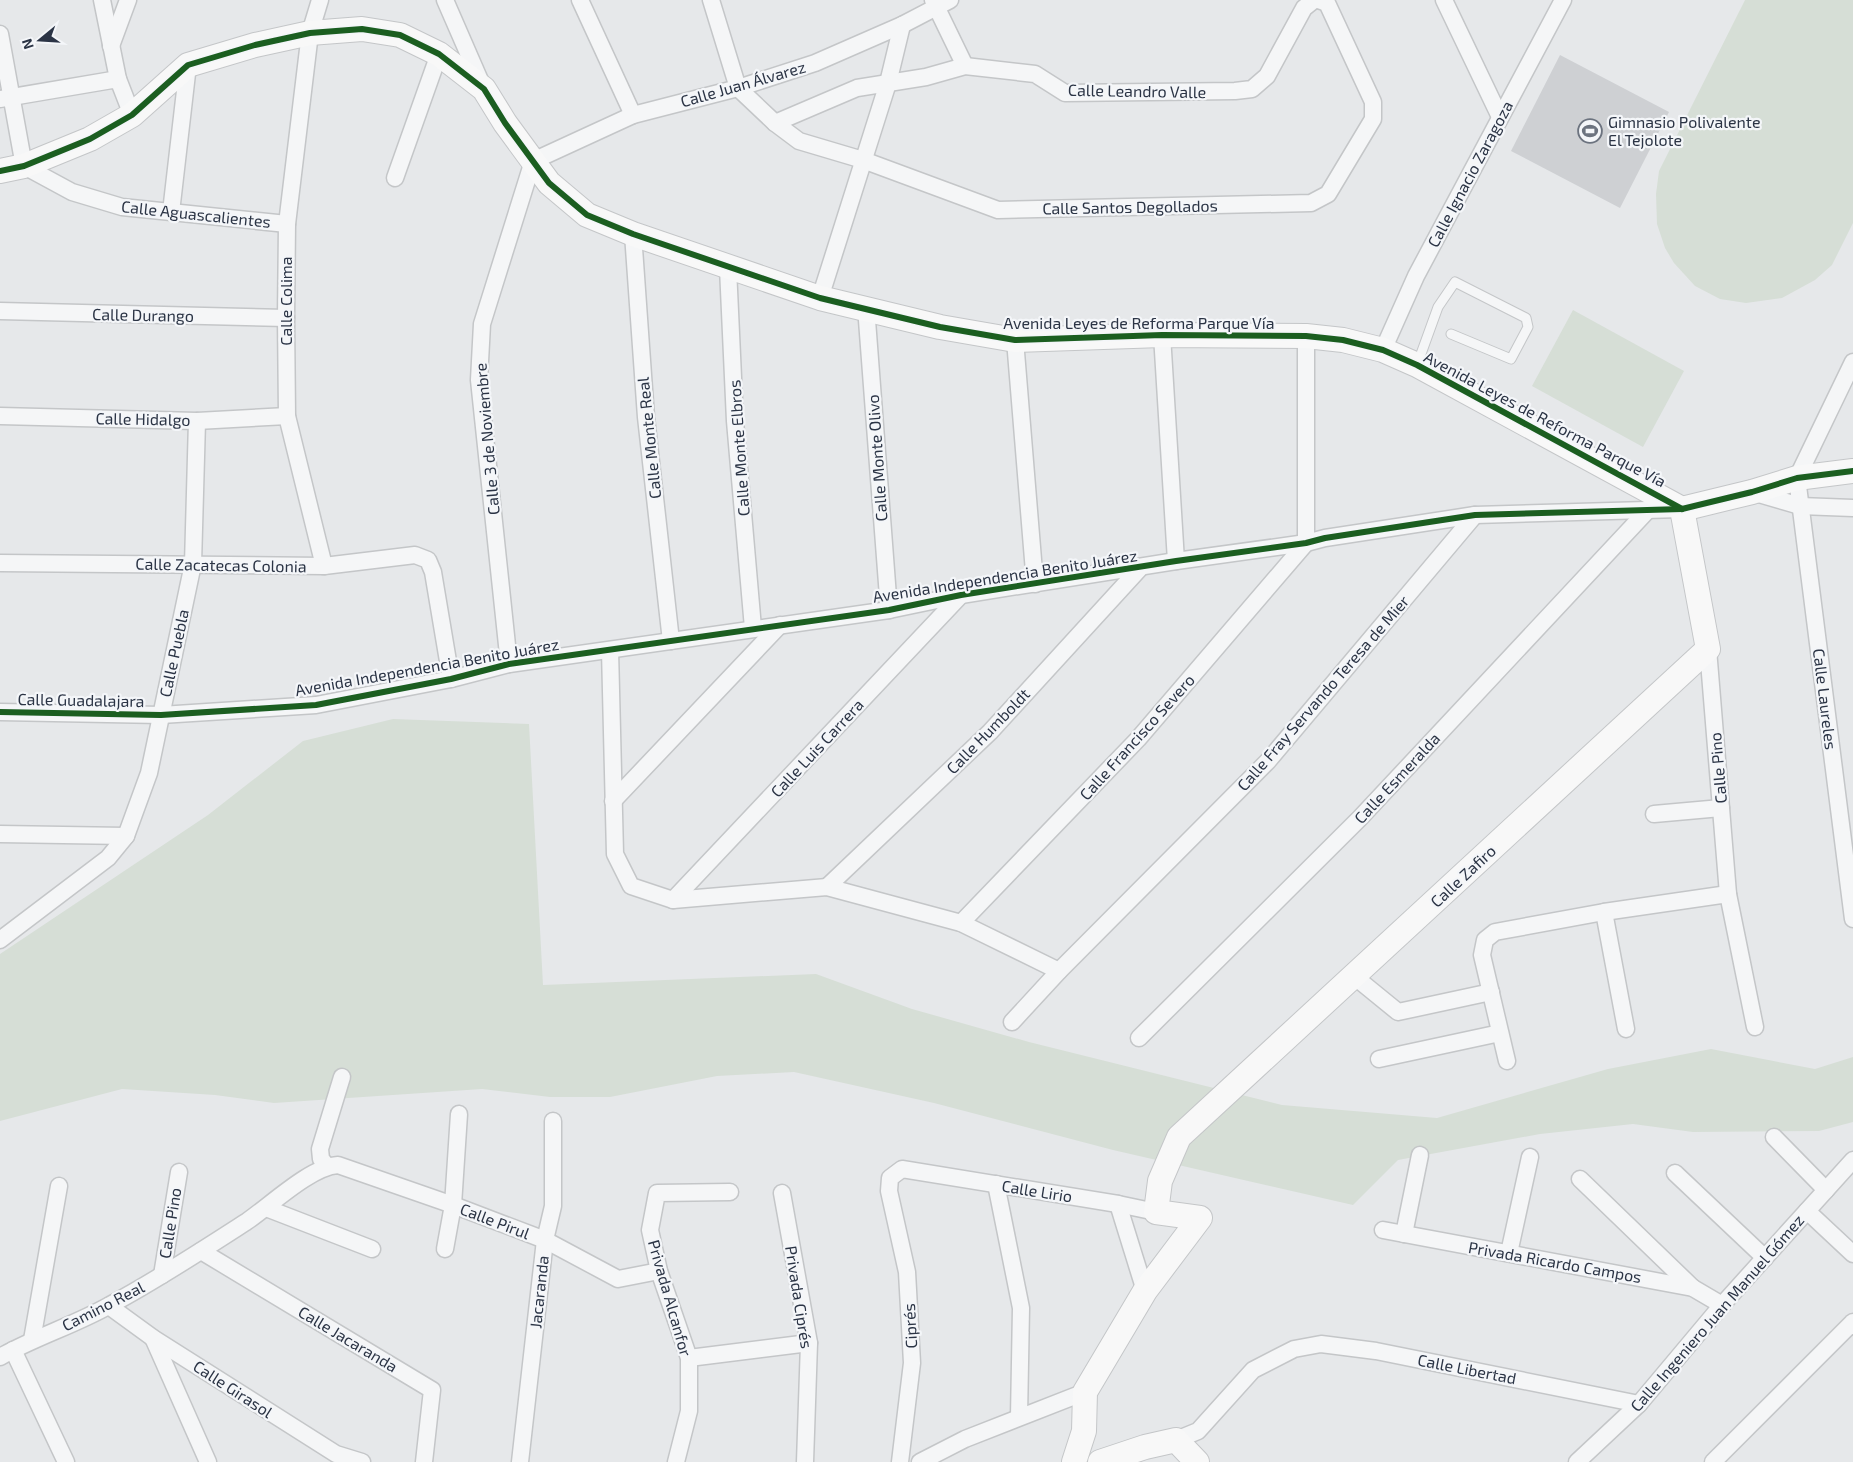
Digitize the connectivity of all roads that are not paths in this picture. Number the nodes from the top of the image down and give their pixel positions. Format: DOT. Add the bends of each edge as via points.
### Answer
graph roads {
  1 [pos="102,0"];
  2 [pos="128,0"];
  3 [pos="320,0"];
  4 [pos="445,0"];
  5 [pos="580,0"];
  6 [pos="711,0"];
  7 [pos="1316,0"];
  8 [pos="1444,0"];
  9 [pos="1563,0"];
  10 [pos="940,3"];
  11 [pos="902,26"];
  12 [pos="310,33"];
  13 [pos="0,34"];
  14 [pos="111,46"];
  15 [pos="439,54"];
  16 [pos="188,65"];
  17 [pos="964,66"];
  18 [pos="118,79"];
  19 [pos="888,83"];
  20 [pos="738,88"];
  21 [pos="484,89"];
  22 [pos="7,97"];
  23 [pos="132,115"];
  24 [pos="633,115"];
  25 [pos="1500,117"];
  26 [pos="775,123"];
  27 [pos="863,160"];
  28 [pos="533,161"];
  29 [pos="24,166"];
  30 [pos="0,171"];
  31 [pos="395,178"];
  32 [pos="171,212"];
  33 [pos="287,224"];
  34 [pos="633,234"];
  35 [pos="728,268"];
  36 [pos="820,298"];
  37 [pos="866,307"];
  38 [pos="0,311"];
  39 [pos="286,318"];
  40 [pos="1451,334"];
  41 [pos="1162,335"];
  42 [pos="1306,336"];
  43 [pos="1014,340"];
  44 [pos="1382,350"];
  45 [pos="1853,362"];
  46 [pos="1417,365"];
  47 [pos="0,416"];
  48 [pos="287,416"];
  49 [pos="197,421"];
  50 [pos="1853,471"];
  51 [pos="1797,478"];
  52 [pos="1752,492"];
  53 [pos="1800,506"];
  54 [pos="1682,508"];
  55 [pos="1853,508"];
  56 [pos="1647,511"];
  57 [pos="1475,515"];
  58 [pos="1306,543"];
  59 [pos="1176,561"];
  60 [pos="0,563"];
  61 [pos="192,564"];
  62 [pos="324,566"];
  63 [pos="1141,568"];
  64 [pos="1034,584"];
  65 [pos="961,595"];
  66 [pos="888,610"];
  67 [pos="780,625"];
  68 [pos="753,628"];
  69 [pos="670,641"];
  70 [pos="1708,649"];
  71 [pos="610,650"];
  72 [pos="509,664"];
  73 [pos="451,679"];
  74 [pos="0,712"];
  75 [pos="161,715"];
  76 [pos="613,801"];
  77 [pos="1721,808"];
  78 [pos="1654,814"];
  79 [pos="0,834"];
  80 [pos="126,836"];
  81 [pos="828,886"];
  82 [pos="1728,894"];
  83 [pos="673,900"];
  84 [pos="1604,912"];
  85 [pos="1853,919"];
  86 [pos="961,923"];
  87 [pos="0,940"];
  88 [pos="1059,971"];
  89 [pos="1355,977"];
  90 [pos="1491,992"];
  91 [pos="1012,1022"];
  92 [pos="1755,1028"];
  93 [pos="1626,1029"];
  94 [pos="1500,1033"];
  95 [pos="1139,1038"];
  96 [pos="1379,1059"];
  97 [pos="1507,1061"];
  98 [pos="342,1077"];
  99 [pos="459,1114"];
  100 [pos="553,1122"];
  101 [pos="1774,1137"];
  102 [pos="1420,1155"];
  103 [pos="1530,1157"];
  104 [pos="1853,1160"];
  105 [pos="327,1166"];
  106 [pos="179,1172"];
  107 [pos="1675,1173"];
  108 [pos="1580,1179"];
  109 [pos="996,1184"];
  110 [pos="59,1186"];
  111 [pos="1826,1190"];
  112 [pos="889,1191"];
  113 [pos="730,1192"];
  114 [pos="782,1193"];
  115 [pos="1118,1204"];
  116 [pos="454,1205"];
  117 [pos="266,1208"];
  118 [pos="1807,1211"];
  119 [pos="1156,1212"];
  120 [pos="1383,1230"];
  121 [pos="1404,1234"];
  122 [pos="545,1240"];
  123 [pos="372,1249"];
  124 [pos="445,1249"];
  125 [pos="201,1251"];
  126 [pos="1509,1254"];
  127 [pos="1853,1254"];
  128 [pos="1765,1258"];
  129 [pos="659,1271"];
  130 [pos="162,1274"];
  131 [pos="1693,1288"];
  132 [pos="1145,1291"];
  133 [pos="1722,1305"];
  134 [pos="108,1306"];
  135 [pos="1853,1322"];
  136 [pos="153,1338"];
  137 [pos="32,1340"];
  138 [pos="809,1343"];
  139 [pos="6,1353"];
  140 [pos="689,1358"];
  141 [pos="1086,1392"];
  142 [pos="1639,1404"];
  143 [pos="1019,1417"];
  144 [pos="1176,1440"];
  145 [pos="66,1462"];
  146 [pos="208,1462"];
  147 [pos="362,1462"];
  148 [pos="424,1462"];
  149 [pos="520,1462"];
  150 [pos="676,1462"];
  151 [pos="806,1462"];
  152 [pos="900,1462"];
  153 [pos="920,1462"];
  154 [pos="1074,1462"];
  155 [pos="1100,1462"];
  156 [pos="1197,1462"];
  157 [pos="1577,1462"];
  158 [pos="1713,1462"];
  1 -- 14 [label="street"];
  2 -- 14 [label="street"];
  3 -- 12 [label="street, Calle Colima"];
  4 -- 21 [label="street"];
  5 -- 24 [label="street"];
  6 -- 20 [label="street"];
  7 -- 17 [label="street, Calle Leandro Valle" via="1304,8 1267,76 1252,89 1065,93 1035,74"];
  7 -- 27 [label="street, Calle Santos Degollados" via="1327,3 1373,102 1373,119 1328,194 1320,200 1311,203 998,210"];
  8 -- 25 [label="street"];
  9 -- 25 [label="street, Calle Ignacio Zaragoza"];
  10 -- 11 [label="street, Calle Juan Álvarez"];
  10 -- 17 [label="street"];
  11 -- 19 [label="street"];
  11 -- 20 [label="street, Calle Juan Álvarez" via="815,63"];
  12 -- 15 [label="street, Avenida Leyes de Reforma Parque Vía" via="362,29 400,35"];
  12 -- 16 [label="street, Avenida Leyes de Reforma Parque Vía" via="256,44"];
  12 -- 33 [label="street, Calle Colima"];
  13 -- 22 [label="street"];
  14 -- 18 [label="street"];
  15 -- 21 [label="street, Avenida Leyes de Reforma Parque Vía"];
  15 -- 31 [label="street"];
  16 -- 23 [label="street, Avenida Leyes de Reforma Parque Vía"];
  16 -- 32 [label="street"];
  17 -- 19 [label="street, Calle Leandro Valle"];
  18 -- 22 [label="street"];
  18 -- 23 [label="street"];
  19 -- 26 [label="street, Calle Leandro Valle" via="857,88"];
  19 -- 27 [label="street"];
  20 -- 24 [label="street, Calle Juan Álvarez"];
  20 -- 26 [label="street, Calle Santos Degollados"];
  21 -- 28 [label="street, Avenida Leyes de Reforma Parque Vía"];
  22 -- 29 [label="street"];
  23 -- 29 [label="street, Avenida Leyes de Reforma Parque Vía" via="90,139"];
  24 -- 28 [label="street, Calle Juan Álvarez"];
  25 -- 44 [label="street, Calle Ignacio Zaragoza" via="1416,276"];
  26 -- 27 [label="street, Calle Santos Degollados" via="799,141"];
  27 -- 36 [label="street"];
  28 -- 34 [label="street, Avenida Leyes de Reforma Parque Vía" via="549,183 587,215"];
  28 -- 72 [label="street, Calle 3 de Noviembre" via="482,324 479,380"];
  29 -- 30 [label="street, Avenida Leyes de Reforma Parque Vía"];
  29 -- 32 [label="street, Calle Aguascalientes" via="72,192 122,207"];
  32 -- 33 [label="street, Calle Aguascalientes"];
  33 -- 39 [label="street, Calle Colima"];
  34 -- 35 [label="street, Avenida Leyes de Reforma Parque Vía"];
  34 -- 69 [label="street, Calle Monte Real" via="646,417"];
  35 -- 36 [label="street, Avenida Leyes de Reforma Parque Vía"];
  35 -- 68 [label="street, Calle Monte Elbros" via="735,421"];
  36 -- 37 [label="street, Avenida Leyes de Reforma Parque Vía"];
  37 -- 43 [label="street, Avenida Leyes de Reforma Parque Vía" via="940,327"];
  37 -- 66 [label="street, Calle Monte Olivo"];
  38 -- 39 [label="street, Calle Durango"];
  39 -- 48 [label="street, Calle Colima"];
  40 -- 46 [label="lane" via="1511,359 1528,327 1526,318 1455,282 1438,307"];
  41 -- 42 [label="street, Avenida Leyes de Reforma Parque Vía"];
  41 -- 43 [label="street, Avenida Leyes de Reforma Parque Vía"];
  41 -- 59 [label="street"];
  42 -- 44 [label="street, Avenida Leyes de Reforma Parque Vía" via="1343,340"];
  42 -- 58 [label="street"];
  43 -- 64 [label="street"];
  44 -- 46 [label="street, Avenida Leyes de Reforma Parque Vía"];
  45 -- 51 [label="street"];
  46 -- 54 [label="street, Avenida Leyes de Reforma Parque Vía"];
  47 -- 49 [label="street, Calle Hidalgo"];
  48 -- 49 [label="street, Calle Hidalgo"];
  48 -- 62 [label="street, Calle Colima"];
  49 -- 61 [label="street, Calle Puebla"];
  50 -- 51 [label="street, Avenida Independencia Benito Juárez"];
  51 -- 52 [label="street, Avenida Independencia Benito Juárez"];
  51 -- 53 [label="street, Calle Laureles"];
  52 -- 53 [label="street"];
  52 -- 54 [label="street, Avenida Independencia Benito Juárez"];
  53 -- 55 [label="street"];
  53 -- 85 [label="street, Calle Laureles"];
  54 -- 56 [label="street, Avenida Independencia Benito Juárez"];
  54 -- 70 [label="street, Calle Pino"];
  56 -- 57 [label="street, Avenida Independencia Benito Juárez"];
  56 -- 95 [label="street, Calle Esmeralda" via="1360,818"];
  57 -- 58 [label="street, Avenida Independencia Benito Juárez"];
  57 -- 88 [label="street, Calle Fray Servando Teresa de Mier" via="1268,761"];
  58 -- 59 [label="street, Avenida Independencia Benito Juárez"];
  58 -- 86 [label="street, Calle Francisco Severo" via="1138,739"];
  59 -- 63 [label="street, Avenida Independencia Benito Juárez"];
  60 -- 61 [label="street, Calle Zacatecas Colonia"];
  61 -- 62 [label="street, Calle Zacatecas Colonia"];
  61 -- 75 [label="street, Calle Puebla"];
  62 -- 73 [label="street, Calle Zacatecas Colonia" via="415,556 428,560"];
  63 -- 64 [label="street, Avenida Independencia Benito Juárez"];
  63 -- 81 [label="street, Calle Humboldt" via="990,732"];
  64 -- 65 [label="street, Avenida Independencia Benito Juárez"];
  65 -- 66 [label="street, Avenida Independencia Benito Juárez"];
  65 -- 83 [label="street, Calle Luis Carrera"];
  66 -- 67 [label="street, Avenida Independencia Benito Juárez"];
  67 -- 68 [label="street, Avenida Independencia Benito Juárez"];
  67 -- 76 [label="street"];
  68 -- 69 [label="street, Avenida Independencia Benito Juárez"];
  69 -- 71 [label="street, Avenida Independencia Benito Juárez"];
  70 -- 77 [label="street, Calle Pino"];
  70 -- 89 [label="street, Calle Zafiro"];
  71 -- 72 [label="street, Avenida Independencia Benito Juárez"];
  71 -- 76 [label="street"];
  72 -- 73 [label="street, Avenida Independencia Benito Juárez"];
  73 -- 75 [label="street, Avenida Independencia Benito Juárez" via="316,705"];
  74 -- 75 [label="street, Calle Guadalajara"];
  75 -- 80 [label="street, Calle Puebla" via="149,773"];
  76 -- 83 [label="street" via="615,854 631,886"];
  77 -- 78 [label="street"];
  77 -- 82 [label="street, Calle Pino"];
  79 -- 80 [label="street"];
  80 -- 87 [label="street, Calle Puebla" via="108,858"];
  81 -- 83 [label="street"];
  81 -- 86 [label="street"];
  82 -- 84 [label="street"];
  82 -- 92 [label="street, Calle Pino"];
  84 -- 90 [label="street" via="1495,932 1485,940 1482,955"];
  84 -- 93 [label="street"];
  86 -- 88 [label="street"];
  88 -- 91 [label="street, Calle Fray Servando Teresa de Mier"];
  89 -- 90 [label="street" via="1398,1012"];
  89 -- 119 [label="street, Calle Zafiro" via="1179,1137 1160,1181"];
  90 -- 94 [label="street"];
  94 -- 96 [label="street"];
  94 -- 97 [label="street"];
  98 -- 105 [label="street" via="320,1149"];
  99 -- 116 [label="street"];
  100 -- 122 [label="street, Jacaranda" via="554,1206"];
  101 -- 111 [label="street"];
  102 -- 121 [label="street"];
  103 -- 126 [label="street"];
  104 -- 111 [label="street, Calle Ingeniero Juan Manuel Gómez"];
  105 -- 116 [label="street, Calle Pirul" via="338,1165"];
  105 -- 117 [label="street, Camino Real"];
  106 -- 130 [label="street, Calle Pino"];
  107 -- 128 [label="street"];
  108 -- 131 [label="street"];
  109 -- 112 [label="street, Calle Lirio" via="902,1169 890,1178"];
  109 -- 115 [label="street, Calle Lirio"];
  109 -- 143 [label="street" via="1021,1308"];
  110 -- 137 [label="street"];
  111 -- 118 [label="street, Calle Ingeniero Juan Manuel Gómez"];
  112 -- 152 [label="street, Ciprés" via="907,1272 912,1363"];
  113 -- 129 [label="street, Privada Alcanfor" via="657,1193 650,1230"];
  114 -- 138 [label="street, Privada Ciprés"];
  115 -- 119 [label="street, Calle Lirio"];
  115 -- 132 [label="street"];
  116 -- 122 [label="street, Calle Pirul"];
  116 -- 124 [label="street"];
  117 -- 123 [label="street"];
  117 -- 125 [label="street, Camino Real"];
  118 -- 127 [label="street"];
  118 -- 128 [label="street, Calle Ingeniero Juan Manuel Gómez"];
  119 -- 132 [label="street, Calle Lirio" via="1200,1218"];
  120 -- 121 [label="street, Privada Ricardo Campos"];
  121 -- 126 [label="street, Privada Ricardo Campos"];
  122 -- 129 [label="street, Calle Pirul" via="618,1279"];
  122 -- 149 [label="street, Jacaranda"];
  125 -- 130 [label="street, Camino Real"];
  125 -- 148 [label="street, Calle Jacaranda" via="432,1390"];
  126 -- 131 [label="street, Privada Ricardo Campos"];
  128 -- 133 [label="street, Calle Ingeniero Juan Manuel Gómez"];
  129 -- 140 [label="street, Privada Alcanfor"];
  130 -- 134 [label="street, Camino Real"];
  131 -- 133 [label="street, Privada Ricardo Campos"];
  132 -- 141 [label="street"];
  133 -- 142 [label="street, Calle Ingeniero Juan Manuel Gómez"];
  134 -- 136 [label="street, Calle Girasol"];
  134 -- 137 [label="street, Camino Real"];
  135 -- 158 [label="street"];
  136 -- 146 [label="street"];
  136 -- 147 [label="street, Calle Girasol" via="336,1454"];
  137 -- 139 [label="street, Camino Real"];
  138 -- 140 [label="street"];
  138 -- 151 [label="street, Privada Ciprés"];
  139 -- 145 [label="street"];
  140 -- 150 [label="street, Privada Alcanfor" via="689,1411"];
  141 -- 143 [label="street"];
  141 -- 154 [label="street" via="1084,1431"];
  142 -- 144 [label="street, Calle Libertad" via="1376,1351 1321,1344 1294,1349 1253,1370 1198,1431"];
  142 -- 157 [label="street, Calle Ingeniero Juan Manuel Gómez"];
  143 -- 153 [label="street" via="965,1438"];
  144 -- 155 [label="street"];
  144 -- 156 [label="street"];
}
